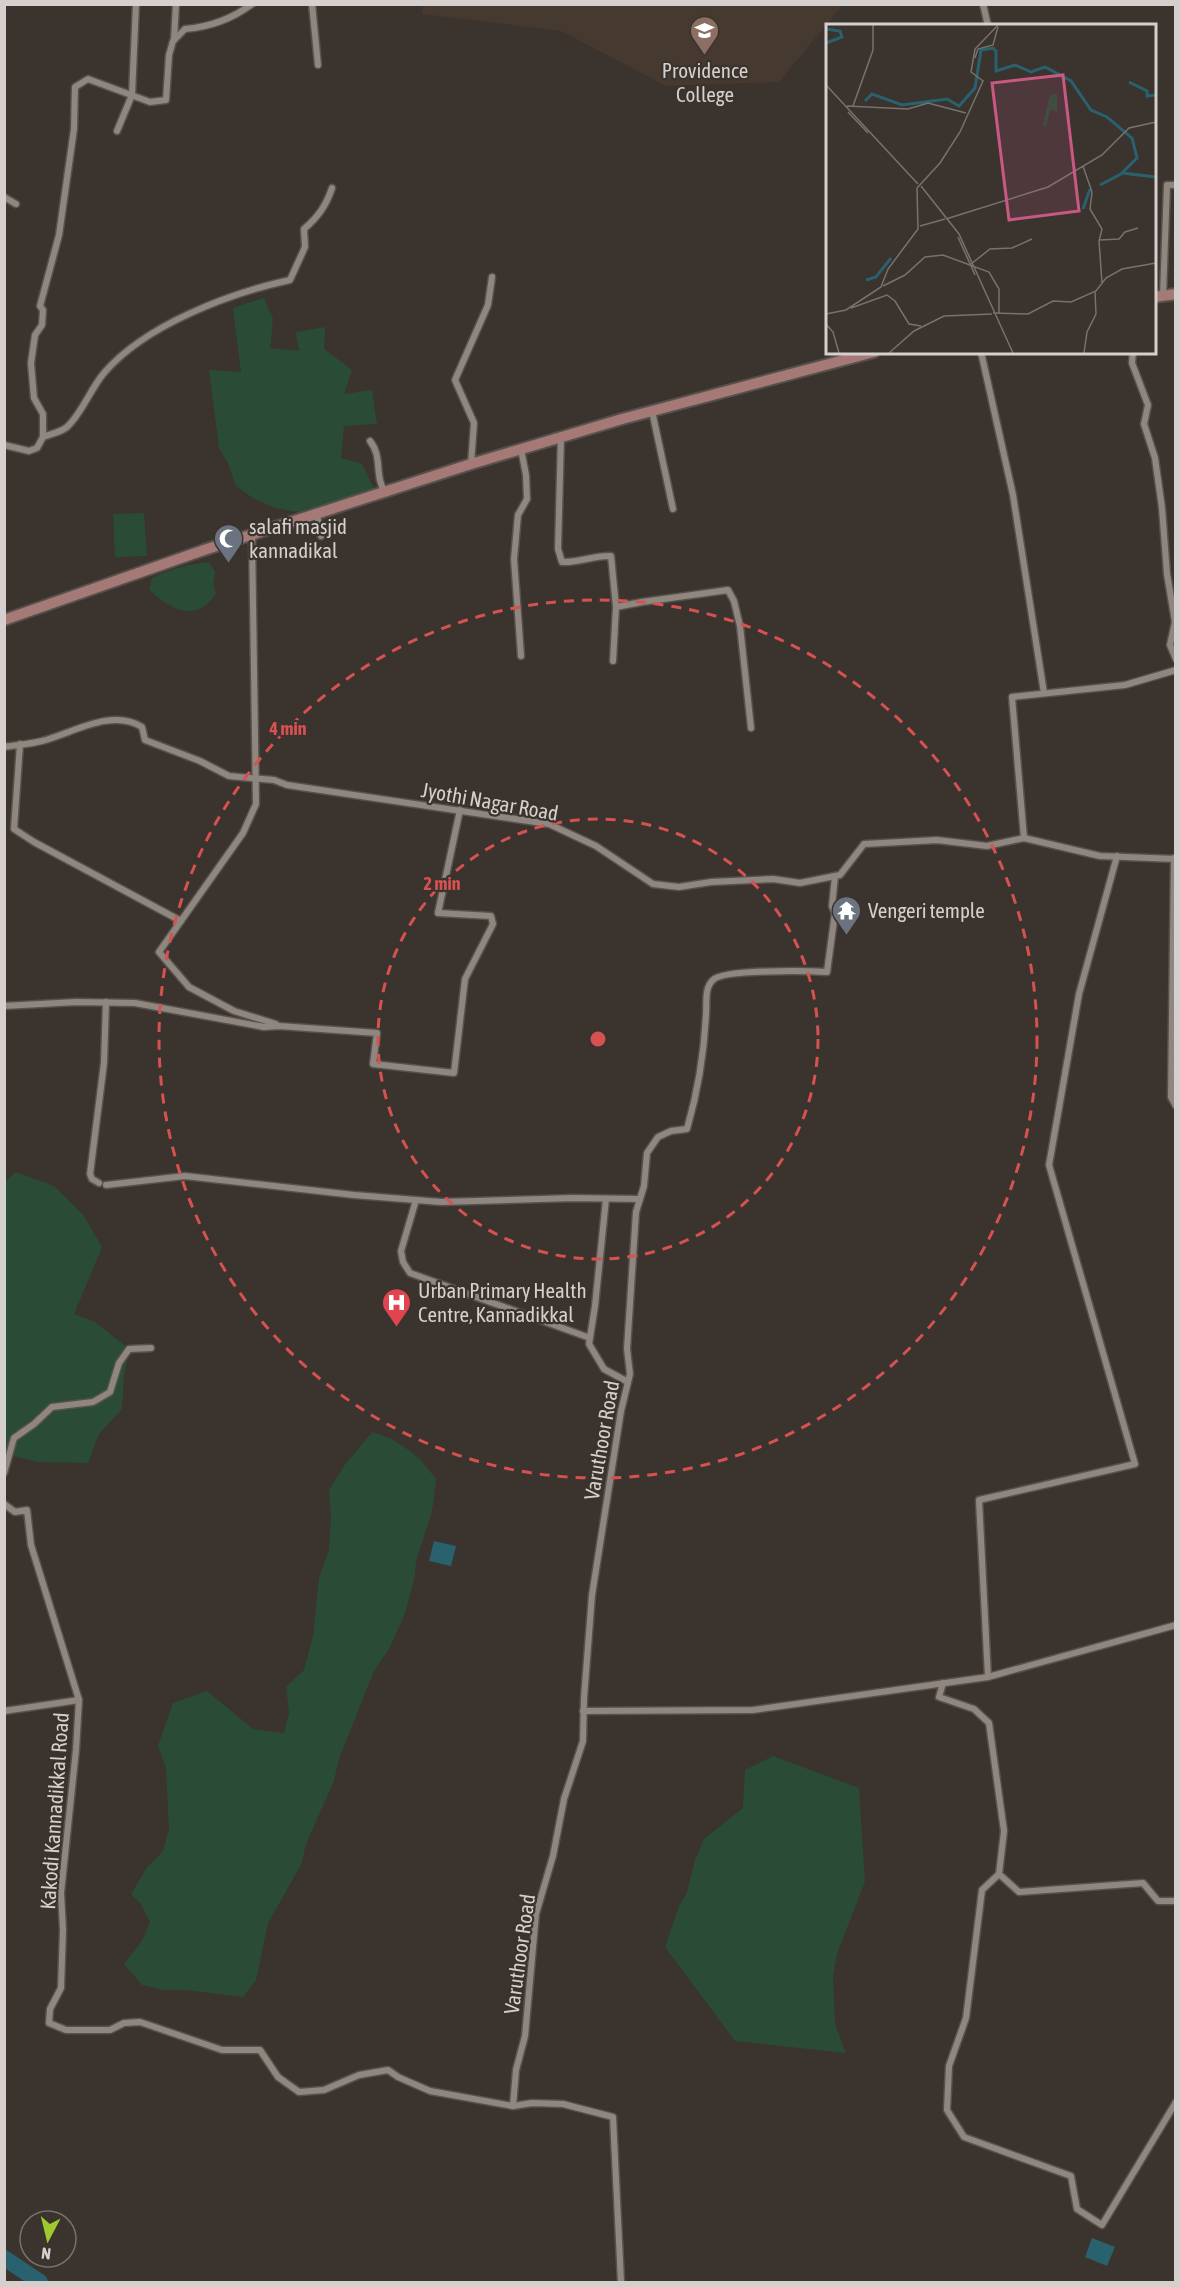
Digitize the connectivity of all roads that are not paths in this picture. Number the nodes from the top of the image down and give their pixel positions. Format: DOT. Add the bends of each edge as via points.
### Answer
graph roads {
  1 [pos="136,4"];
  2 [pos="176,4"];
  3 [pos="252,4"];
  4 [pos="312,4"];
  5 [pos="983,4"];
  6 [pos="988,24"];
  7 [pos="174,40"];
  8 [pos="318,65"];
  9 [pos="132,95"];
  10 [pos="117,131"];
  11 [pos="1176,185"];
  12 [pos="332,188"];
  13 [pos="4,196"];
  14 [pos="16,204"];
  15 [pos="492,277"];
  16 [pos="1176,294"];
  17 [pos="1159,297"];
  18 [pos="866,354"];
  19 [pos="981,354"];
  20 [pos="1133,354"];
  21 [pos="652,411"];
  22 [pos="43,437"];
  23 [pos="561,437"];
  24 [pos="370,441"];
  25 [pos="4,445"];
  26 [pos="521,449"];
  27 [pos="471,464"];
  28 [pos="385,492"];
  29 [pos="673,508"];
  30 [pos="317,515"];
  31 [pos="252,535"];
  32 [pos="321,536"];
  33 [pos="616,607"];
  34 [pos="4,620"];
  35 [pos="521,656"];
  36 [pos="1176,659"];
  37 [pos="613,661"];
  38 [pos="1176,670"];
  39 [pos="1044,693"];
  40 [pos="751,728"];
  41 [pos="20,744"];
  42 [pos="4,747"];
  43 [pos="257,779"];
  44 [pos="460,810"];
  45 [pos="1024,838"];
  46 [pos="1117,856"];
  47 [pos="1175,859"];
  48 [pos="835,876"];
  49 [pos="181,921"];
  50 [pos="106,1002"];
  51 [pos="4,1006"];
  52 [pos="279,1026"];
  53 [pos="1176,1106"];
  54 [pos="606,1199"];
  55 [pos="640,1199"];
  56 [pos="416,1200"];
  57 [pos="590,1338"];
  58 [pos="151,1348"];
  59 [pos="628,1382"];
  60 [pos="4,1473"];
  61 [pos="4,1504"];
  62 [pos="1176,1625"];
  63 [pos="988,1677"];
  64 [pos="943,1683"];
  65 [pos="79,1700"];
  66 [pos="4,1711"];
  67 [pos="583,1711"];
  68 [pos="999,1874"];
  69 [pos="1176,1901"];
  70 [pos="1176,2102"];
  71 [pos="513,2106"];
  72 [pos="621,2283"];
  1 -- 9 [label="street"];
  2 -- 7 [label="street"];
  3 -- 7 [label="street" via="206,28 185,29"];
  4 -- 8 [label="street"];
  5 -- 6 [label="street"];
  7 -- 9 [label="street" via="166,99 150,102"];
  9 -- 10 [label="street"];
  9 -- 22 [label="street" via="88,79 75,87 74,129 59,235 40,306 44,310 42,325 35,335 30,363 34,398 43,414"];
  11 -- 17 [label="street" via="1167,185"];
  12 -- 22 [label="street" via="327,204 304,229 304,247 290,280 172,320 136,344 104,373 68,427"];
  13 -- 14 [label="street"];
  15 -- 27 [label="street" via="488,306 455,380 474,423"];
  16 -- 17 [label="main road"];
  18 -- 21 [label="main road"];
  19 -- 39 [label="street" via="1012,495"];
  20 -- 36 [label="street" via="1132,363 1148,405 1144,423 1155,458 1162,508 1175,622 1170,645"];
  21 -- 23 [label="main road"];
  21 -- 29 [label="street"];
  22 -- 25 [label="street" via="37,448 29,451"];
  23 -- 26 [label="main road"];
  23 -- 33 [label="street" via="558,549 562,562 611,556"];
  24 -- 28 [label="street" via="378,455 380,482"];
  26 -- 27 [label="main road"];
  26 -- 35 [label="street" via="527,499 518,515 514,560"];
  27 -- 28 [label="main road"];
  28 -- 30 [label="main road"];
  30 -- 31 [label="main road"];
  30 -- 32 [label="street"];
  31 -- 34 [label="main road"];
  31 -- 43 [label="street"];
  33 -- 37 [label="street"];
  33 -- 40 [label="street" via="728,590 740,626"];
  38 -- 39 [label="street" via="1125,685"];
  39 -- 45 [label="street" via="1012,697"];
  41 -- 42 [label="street, Jyothi Nagar Road"];
  41 -- 43 [label="street, Jyothi Nagar Road" via="43,741 100,722 132,721 142,727 145,740 229,776"];
  41 -- 49 [label="street" via="14,829"];
  43 -- 44 [label="street, Jyothi Nagar Road"];
  43 -- 49 [label="street" via="256,804 243,833"];
  44 -- 48 [label="street, Jyothi Nagar Road" via="549,825 596,846 653,884 679,887 773,879 800,883"];
  44 -- 52 [label="street" via="438,913 491,916 493,924 465,979 454,1072 374,1064 377,1033"];
  45 -- 46 [label="street" via="1100,856"];
  45 -- 48 [label="street" via="987,846 937,840 864,844 840,875"];
  46 -- 47 [label="street"];
  46 -- 63 [label="street" via="1079,994 1049,1165 1135,1464 979,1500"];
  47 -- 53 [label="street" via="1171,1097"];
  48 -- 55 [label="street, Varuthoor Road" via="835,913 827,972 725,974 714,978 707,988 704,1057 687,1129 658,1137 647,1153"];
  49 -- 52 [label="street" via="159,952 189,987 234,1011"];
  50 -- 51 [label="street"];
  50 -- 52 [label="street" via="150,1005 264,1028"];
  50 -- 56 [label="street" via="92,1179 102,1184 185,1176"];
  54 -- 55 [label="street"];
  54 -- 56 [label="street"];
  54 -- 57 [label="street"];
  55 -- 59 [label="street, Varuthoor Road" via="627,1349"];
  56 -- 57 [label="street" via="401,1251 410,1273"];
  57 -- 59 [label="street" via="589,1344 604,1369"];
  58 -- 60 [label="street" via="129,1349 119,1363 110,1392 93,1402 52,1407 14,1437"];
  59 -- 67 [label="street, Varuthoor Road" via="592,1595"];
  61 -- 65 [label="street, Kakodi Kannadikkal Road" via="15,1512 27,1510 31,1545"];
  62 -- 63 [label="street"];
  63 -- 64 [label="street"];
  64 -- 67 [label="street" via="753,1710"];
  64 -- 68 [label="street" via="939,1696 974,1710 989,1723 1004,1831"];
  65 -- 66 [label="street"];
  65 -- 71 [label="street, Kakodi Kannadikkal Road" via="61,1893 61,1988 50,2009 49,2023 66,2030 111,2030 124,2023 140,2022 222,2050 260,2050 278,2076 299,2092 324,2090 359,2075 388,2070 430,2091"];
  67 -- 71 [label="street, Varuthoor Road" via="583,1742 564,1798 536,1914 525,2036 516,2070"];
  68 -- 69 [label="street" via="1019,1892 1143,1882 1158,1901"];
  68 -- 70 [label="street" via="982,1890 966,2018 949,2066 947,2110 964,2137 1071,2176 1077,2209 1102,2225"];
  71 -- 72 [label="street, Kakodi Kannadikkal Road" via="563,2104 612,2117"];
}
